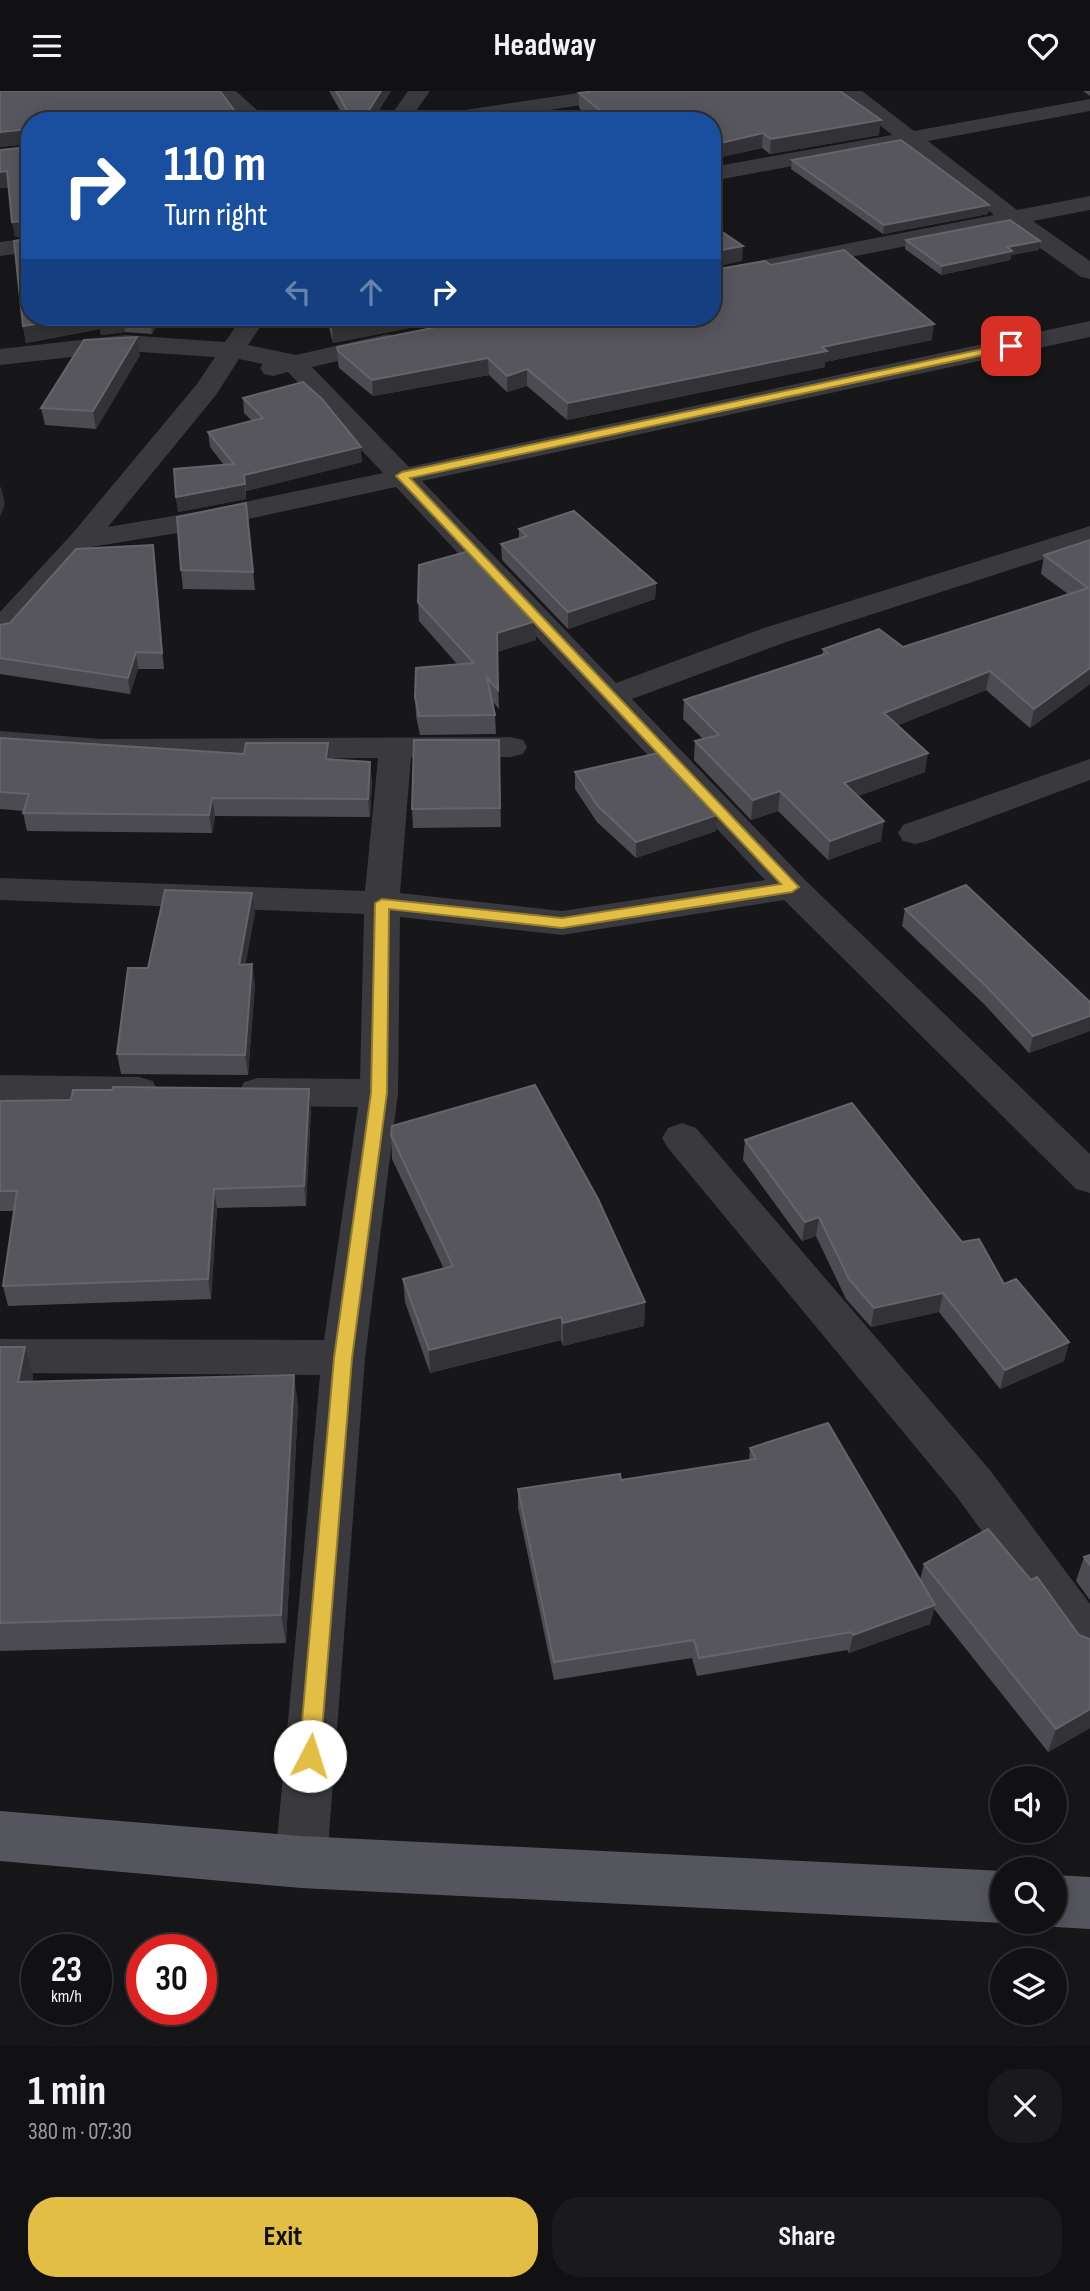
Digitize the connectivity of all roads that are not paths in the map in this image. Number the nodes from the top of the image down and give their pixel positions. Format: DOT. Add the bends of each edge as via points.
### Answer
graph roads {
  1 [pos="223,91"];
  2 [pos="419,91"];
  3 [pos="635,91"];
  4 [pos="849,91"];
  5 [pos="1090,105"];
  6 [pos="248,112"];
  7 [pos="404,112"];
  8 [pos="493,112"];
  9 [pos="910,139"];
  10 [pos="721,172"];
  11 [pos="1090,203"];
  12 [pos="1013,218"];
  13 [pos="21,246"];
  14 [pos="0,249"];
  15 [pos="1090,272"];
  16 [pos="721,275"];
  17 [pos="248,326"];
  18 [pos="1090,329"];
  19 [pos="408,338"];
  20 [pos="232,350"];
  21 [pos="0,357"];
  22 [pos="293,362"];
  23 [pos="207,389"];
  24 [pos="402,476"];
  25 [pos="1090,535"];
  26 [pos="82,541"];
  27 [pos="0,629"];
  28 [pos="611,696"];
  29 [pos="0,741"];
  30 [pos="395,746"];
  31 [pos="511,747"];
  32 [pos="1090,769"];
  33 [pos="915,833"];
  34 [pos="792,887"];
  35 [pos="0,889"];
  36 [pos="382,903"];
  37 [pos="0,1089"];
  38 [pos="176,1091"];
  39 [pos="216,1091"];
  40 [pos="379,1093"];
  41 [pos="682,1138"];
  42 [pos="1090,1178"];
  43 [pos="0,1356"];
  44 [pos="343,1358"];
  45 [pos="1090,1642"];
  46 [pos="0,1836"];
  47 [pos="301,1861"];
  48 [pos="990,1896"];
  49 [pos="1067,1902"];
  50 [pos="1090,1903"];
  1 -- 6 [label="street"];
  2 -- 7 [label="street"];
  3 -- 8 [label="street"];
  4 -- 9 [label="street"];
  5 -- 9 [label="street"];
  9 -- 10 [label="street"];
  9 -- 12 [label="street"];
  11 -- 12 [label="street"];
  12 -- 15 [label="street"];
  12 -- 16 [label="street"];
  13 -- 14 [label="street"];
  17 -- 20 [label="street"];
  18 -- 24 [label="street"];
  19 -- 22 [label="street"];
  20 -- 21 [label="street" via="125,343"];
  20 -- 22 [label="street"];
  20 -- 23 [label="street"];
  22 -- 23 [label="street"];
  22 -- 24 [label="street"];
  23 -- 26 [label="street"];
  24 -- 26 [label="street"];
  24 -- 28 [label="street"];
  25 -- 28 [label="street" via="775,635"];
  26 -- 27 [label="street"];
  28 -- 34 [label="street"];
  29 -- 30 [label="street" via="100,749"];
  30 -- 31 [label="street"];
  30 -- 36 [label="street"];
  32 -- 33 [label="street"];
  34 -- 36 [label="street" via="562,923"];
  34 -- 42 [label="street"];
  35 -- 36 [label="street"];
  36 -- 40 [label="street"];
  37 -- 38 [label="street"];
  39 -- 40 [label="street"];
  40 -- 44 [label="street"];
  41 -- 45 [label="street" via="973,1483"];
  43 -- 44 [label="street"];
  44 -- 47 [label="street"];
  46 -- 47 [label="main road"];
  47 -- 48 [label="main road"];
  49 -- 50 [label="main road"];
}
